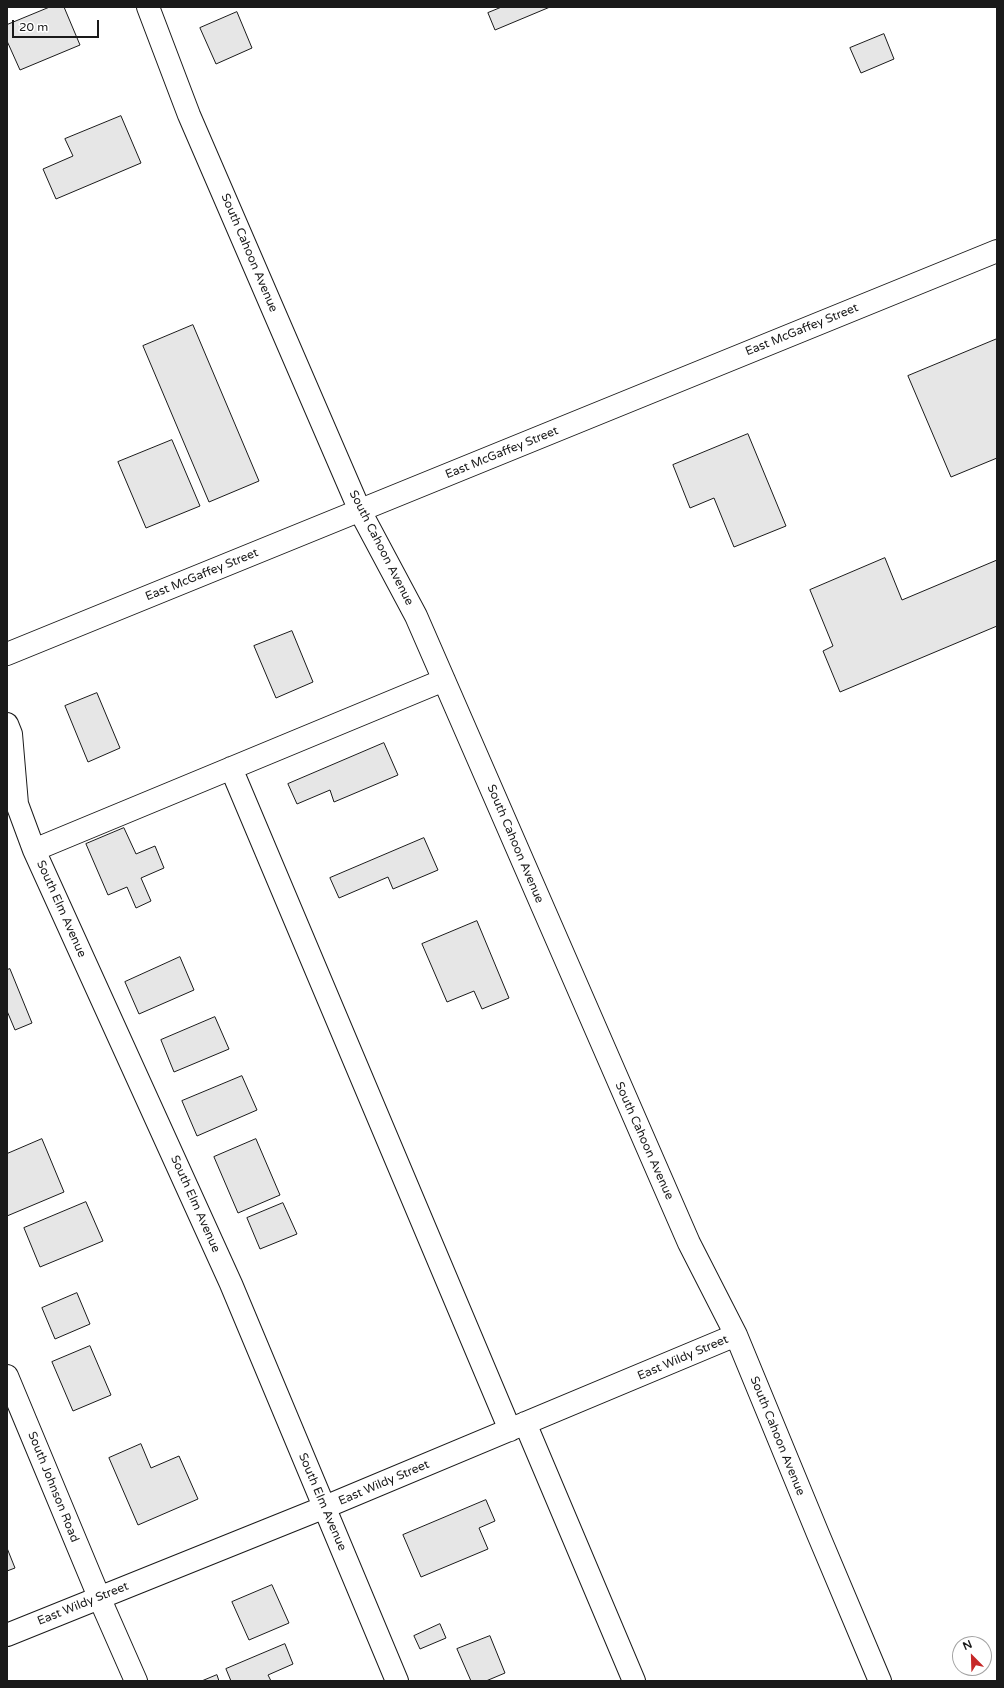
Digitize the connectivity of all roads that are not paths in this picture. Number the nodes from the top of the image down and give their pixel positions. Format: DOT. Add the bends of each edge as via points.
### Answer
graph roads {
  1 [pos="148,7"];
  2 [pos="997,251"];
  3 [pos="360,511"];
  4 [pos="7,654"];
  5 [pos="444,680"];
  6 [pos="7,724"];
  7 [pos="231,768"];
  8 [pos="34,850"];
  9 [pos="736,1335"];
  10 [pos="7,1376"];
  11 [pos="518,1426"];
  12 [pos="325,1507"];
  13 [pos="99,1597"];
  14 [pos="7,1634"];
  15 [pos="136,1681"];
  16 [pos="397,1681"];
  17 [pos="634,1681"];
  18 [pos="880,1681"];
  1 -- 3 [label="street, South Cahoon Avenue" via="189,115"];
  2 -- 3 [label="street, East McGaffey Street"];
  3 -- 4 [label="street, East McGaffey Street"];
  3 -- 5 [label="street, South Cahoon Avenue" via="416,616"];
  5 -- 7 [label="street"];
  5 -- 9 [label="street, South Cahoon Avenue" via="689,1243"];
  6 -- 8 [label="street, South Elm Avenue" via="11,734 16,804"];
  7 -- 8 [label="street"];
  7 -- 11 [label="street"];
  8 -- 12 [label="street, South Elm Avenue" via="231,1284"];
  9 -- 11 [label="street, East Wildy Street"];
  9 -- 18 [label="street, South Cahoon Avenue"];
  10 -- 13 [label="street, South Johnson Road"];
  11 -- 12 [label="street, East Wildy Street"];
  11 -- 17 [label="street"];
  12 -- 13 [label="street, East Wildy Street"];
  12 -- 16 [label="street, South Elm Avenue"];
  13 -- 14 [label="street, East Wildy Street"];
  13 -- 15 [label="street, South Johnson Road"];
}
